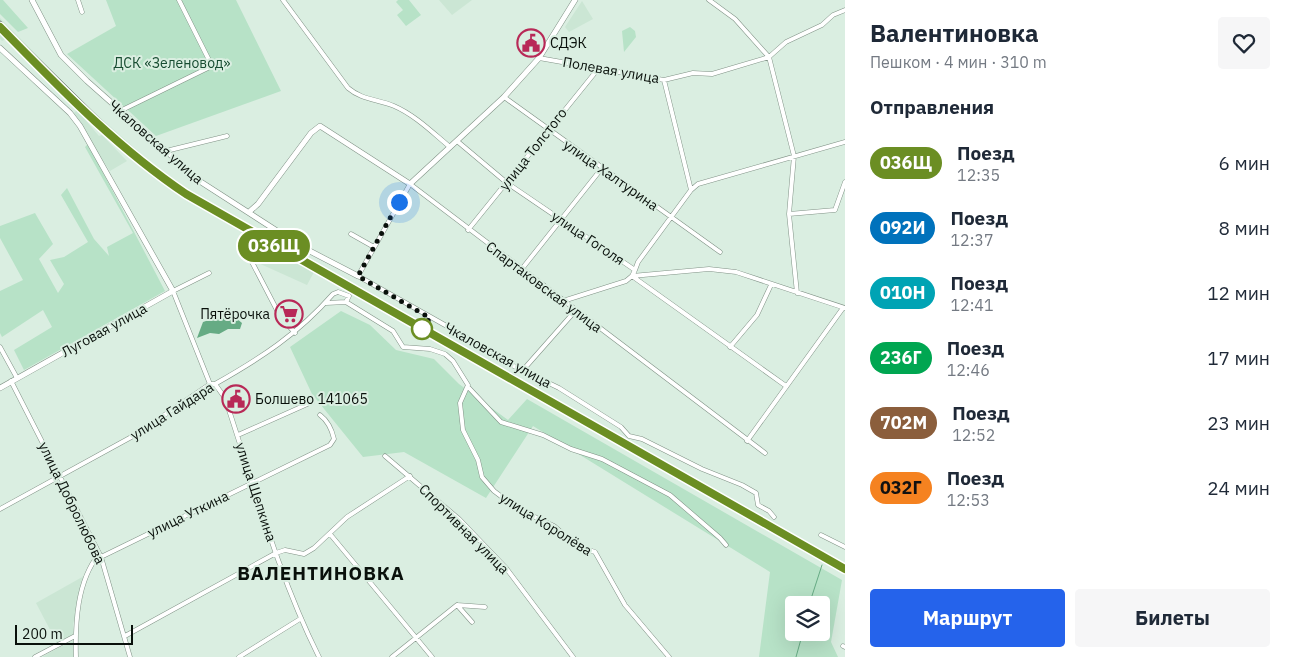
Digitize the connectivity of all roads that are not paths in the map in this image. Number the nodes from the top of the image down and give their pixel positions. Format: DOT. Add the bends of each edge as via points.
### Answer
graph roads {
  1 [pos="32,0"];
  2 [pos="78,0"];
  3 [pos="179,0"];
  4 [pos="283,0"];
  5 [pos="575,0"];
  6 [pos="709,0"];
  7 [pos="845,10"];
  8 [pos="82,12"];
  9 [pos="0,48"];
  10 [pos="768,57"];
  11 [pos="539,58"];
  12 [pos="598,69"];
  13 [pos="664,80"];
  14 [pos="504,97"];
  15 [pos="120,111"];
  16 [pos="547,129"];
  17 [pos="227,136"];
  18 [pos="457,141"];
  19 [pos="845,142"];
  20 [pos="450,147"];
  21 [pos="166,151"];
  22 [pos="794,156"];
  23 [pos="602,168"];
  24 [pos="845,182"];
  25 [pos="507,183"];
  26 [pos="410,184"];
  27 [pos="691,190"];
  28 [pos="249,212"];
  29 [pos="789,214"];
  30 [pos="672,218"];
  31 [pos="560,219"];
  32 [pos="468,230"];
  33 [pos="351,234"];
  34 [pos="241,242"];
  35 [pos="374,247"];
  36 [pos="720,252"];
  37 [pos="521,270"];
  38 [pos="635,270"];
  39 [pos="209,273"];
  40 [pos="358,276"];
  41 [pos="632,276"];
  42 [pos="771,285"];
  43 [pos="173,291"];
  44 [pos="797,294"];
  45 [pos="563,301"];
  46 [pos="326,302"];
  47 [pos="346,302"];
  48 [pos="844,308"];
  49 [pos="576,310"];
  50 [pos="295,333"];
  51 [pos="0,346"];
  52 [pos="730,347"];
  53 [pos="523,370"];
  54 [pos="17,378"];
  55 [pos="11,381"];
  56 [pos="210,384"];
  57 [pos="215,384"];
  58 [pos="786,386"];
  59 [pos="0,388"];
  60 [pos="468,388"];
  61 [pos="312,402"];
  62 [pos="320,416"];
  63 [pos="238,435"];
  64 [pos="747,441"];
  65 [pos="764,453"];
  66 [pos="385,456"];
  67 [pos="410,476"];
  68 [pos="61,477"];
  69 [pos="253,482"];
  70 [pos="0,509"];
  71 [pos="774,517"];
  72 [pos="330,534"];
  73 [pos="821,535"];
  74 [pos="726,544"];
  75 [pos="845,547"];
  76 [pos="276,553"];
  77 [pos="100,556"];
  78 [pos="457,605"];
  79 [pos="485,608"];
  80 [pos="300,619"];
  81 [pos="472,622"];
  82 [pos="75,636"];
  83 [pos="124,636"];
  84 [pos="416,637"];
  85 [pos="36,657"];
  86 [pos="76,657"];
  87 [pos="130,657"];
  88 [pos="240,657"];
  89 [pos="319,657"];
  90 [pos="392,657"];
  91 [pos="432,657"];
  92 [pos="573,657"];
  93 [pos="669,657"];
  1 -- 15 [label="street, Чкаловская улица" via="61,55"];
  2 -- 8 [label="street"];
  3 -- 15 [label="street" via="212,66"];
  4 -- 20 [label="street" via="357,96 404,111"];
  5 -- 11 [label="street, Полевая улица"];
  6 -- 10 [label="street" via="735,19"];
  7 -- 10 [label="street, Полевая улица" via="786,42"];
  9 -- 43 [label="street" via="80,126"];
  10 -- 13 [label="street, Полевая улица" via="712,74 693,73"];
  10 -- 22 [label="street"];
  11 -- 12 [label="street, Полевая улица"];
  11 -- 14 [label="street, Полевая улица"];
  12 -- 13 [label="street, Полевая улица"];
  12 -- 16 [label="street, улица Толстого"];
  13 -- 27 [label="street"];
  14 -- 16 [label="street, улица Халтурина"];
  14 -- 18 [label="street, Полевая улица"];
  15 -- 21 [label="street, Чкаловская улица"];
  16 -- 23 [label="street, улица Халтурина"];
  16 -- 25 [label="street, улица Толстого"];
  17 -- 21 [label="street"];
  18 -- 20 [label="street, Полевая улица"];
  18 -- 25 [label="street, улица Гоголя"];
  19 -- 22 [label="street"];
  20 -- 26 [label="street, Полевая улица"];
  21 -- 28 [label="street, Чкаловская улица" via="201,182"];
  22 -- 27 [label="street" via="698,184"];
  22 -- 29 [label="street"];
  23 -- 30 [label="street, улица Халтурина"];
  23 -- 31 [label="street"];
  24 -- 29 [label="street" via="835,210"];
  25 -- 31 [label="street, улица Гоголя"];
  25 -- 32 [label="street, улица Толстого"];
  26 -- 28 [label="street, Спартаковская улица" via="320,126"];
  26 -- 32 [label="street, Спартаковская улица"];
  26 -- 35 [label="street"];
  27 -- 30 [label="street"];
  28 -- 40 [label="street, Чкаловская улица" via="302,247"];
  29 -- 44 [label="street"];
  30 -- 36 [label="street, улица Халтурина"];
  30 -- 38 [label="street"];
  31 -- 37 [label="street"];
  31 -- 38 [label="street, улица Гоголя"];
  32 -- 37 [label="street, Спартаковская улица"];
  33 -- 35 [label="street"];
  34 -- 50 [label="street" via="280,316"];
  35 -- 40 [label="street"];
  37 -- 45 [label="street, Спартаковская улица"];
  38 -- 41 [label="street, улица Гоголя"];
  39 -- 43 [label="street, Луговая улица"];
  40 -- 53 [label="street, Чкаловская улица" via="475,342 493,356"];
  41 -- 42 [label="street" via="709,269 736,272"];
  41 -- 45 [label="street" via="626,281"];
  41 -- 52 [label="street, улица Гоголя"];
  42 -- 44 [label="street"];
  42 -- 52 [label="street" via="757,315"];
  43 -- 54 [label="street, Луговая улица"];
  43 -- 56 [label="street"];
  44 -- 48 [label="street"];
  45 -- 49 [label="street, Спартаковская улица"];
  46 -- 47 [label="street"];
  46 -- 47 [label="street" via="338,292 349,296"];
  46 -- 50 [label="street, улица Гайдара"];
  47 -- 60 [label="street" via="393,331 403,346 430,349 448,357"];
  48 -- 58 [label="street"];
  49 -- 53 [label="street"];
  49 -- 64 [label="street, Спартаковская улица"];
  50 -- 57 [label="street, улица Гайдара" via="267,354"];
  51 -- 54 [label="street"];
  52 -- 58 [label="street, улица Гоголя"];
  53 -- 71 [label="street, Чкаловская улица" via="559,388 629,436 642,439 756,493 758,505"];
  54 -- 55 [label="street, Луговая улица"];
  55 -- 59 [label="street, Луговая улица"];
  55 -- 68 [label="street, улица Добролюбова"];
  56 -- 57 [label="street, улица Гайдара"];
  56 -- 68 [label="street, улица Гайдара" via="134,435"];
  57 -- 63 [label="street, улица Щепкина" via="225,398"];
  58 -- 64 [label="street"];
  60 -- 74 [label="street" via="501,422 602,459 670,495"];
  60 -- 93 [label="street, улица Королёва" via="460,403 463,430 478,460 482,477 494,491 518,508 554,526 577,546 595,552 625,604"];
  61 -- 63 [label="street"];
  62 -- 69 [label="street, улица Уткина" via="332,432 334,439 330,445"];
  63 -- 69 [label="street, улица Щепкина"];
  64 -- 65 [label="street, Спартаковская улица"];
  66 -- 67 [label="street, Спортивная улица"];
  67 -- 72 [label="street" via="346,517"];
  67 -- 92 [label="street, Спортивная улица" via="506,568"];
  68 -- 70 [label="street, улица Гайдара"];
  68 -- 77 [label="street, улица Добролюбова"];
  69 -- 76 [label="street, улица Щепкина"];
  69 -- 77 [label="street, улица Уткина"];
  72 -- 76 [label="street" via="304,554 285,550"];
  72 -- 84 [label="street"];
  73 -- 75 [label="street"];
  76 -- 80 [label="street, улица Щепкина"];
  76 -- 83 [label="street"];
  77 -- 82 [label="street" via="88,568"];
  77 -- 83 [label="street, улица Добролюбова"];
  78 -- 79 [label="street"];
  78 -- 81 [label="street"];
  78 -- 84 [label="street"];
  80 -- 88 [label="street"];
  80 -- 89 [label="street, улица Щепкина"];
  82 -- 85 [label="street"];
  82 -- 86 [label="street"];
  83 -- 87 [label="street, улица Добролюбова"];
  84 -- 90 [label="street"];
  84 -- 91 [label="street"];
}
